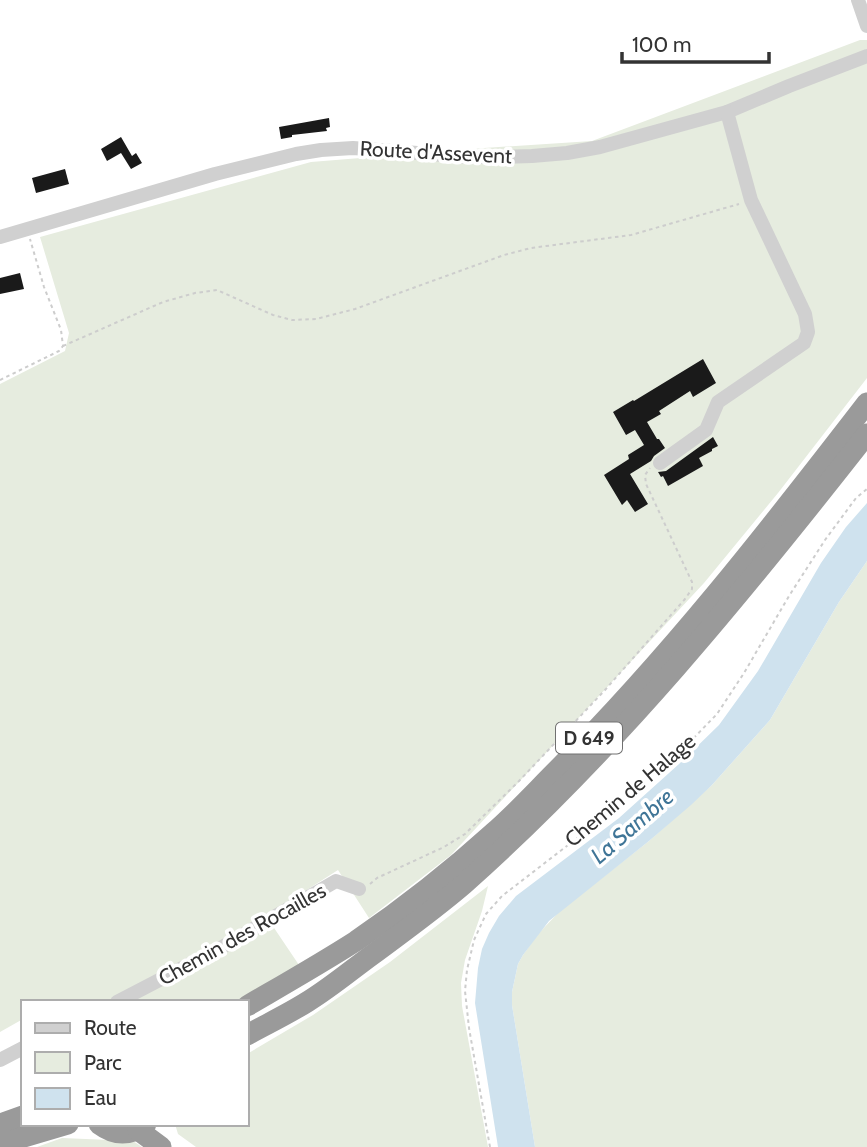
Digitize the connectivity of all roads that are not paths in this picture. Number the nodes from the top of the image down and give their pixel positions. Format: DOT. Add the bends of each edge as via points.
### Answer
graph roads {
  1 [pos="858,0"];
  2 [pos="867,26"];
  3 [pos="867,56"];
  4 [pos="727,112"];
  5 [pos="0,237"];
  6 [pos="867,403"];
  7 [pos="867,434"];
  8 [pos="660,463"];
  9 [pos="359,889"];
  10 [pos="121,1000"];
  11 [pos="248,1005"];
  12 [pos="248,1034"];
  13 [pos="21,1049"];
  14 [pos="0,1060"];
  15 [pos="21,1117"];
  16 [pos="0,1124"];
  17 [pos="61,1126"];
  18 [pos="102,1126"];
  19 [pos="148,1126"];
  20 [pos="0,1144"];
  21 [pos="161,1147"];
  22 [pos="174,1147"];
  1 -- 2 [label="street"];
  3 -- 4 [label="street, Route d'Assevent"];
  4 -- 5 [label="street, Route d'Assevent" via="567,153 469,157 353,148 296,154"];
  4 -- 8 [label="street" via="751,200 805,314 808,332 804,343 718,402 706,430"];
  6 -- 11 [label="highway, D 649" via="694,620 601,725 495,832 355,941"];
  7 -- 12 [label="highway, D 649" via="704,634 560,792 464,884 418,921 308,1002"];
  9 -- 10 [label="street, Chemin des Rocailles" via="336,881"];
  13 -- 14 [label="street"];
  15 -- 16 [label="highway"];
  17 -- 20 [label="highway"];
  18 -- 19 [label="highway" via="118,1133"];
  19 -- 21 [label="highway"];
  19 -- 22 [label="highway"];
}
